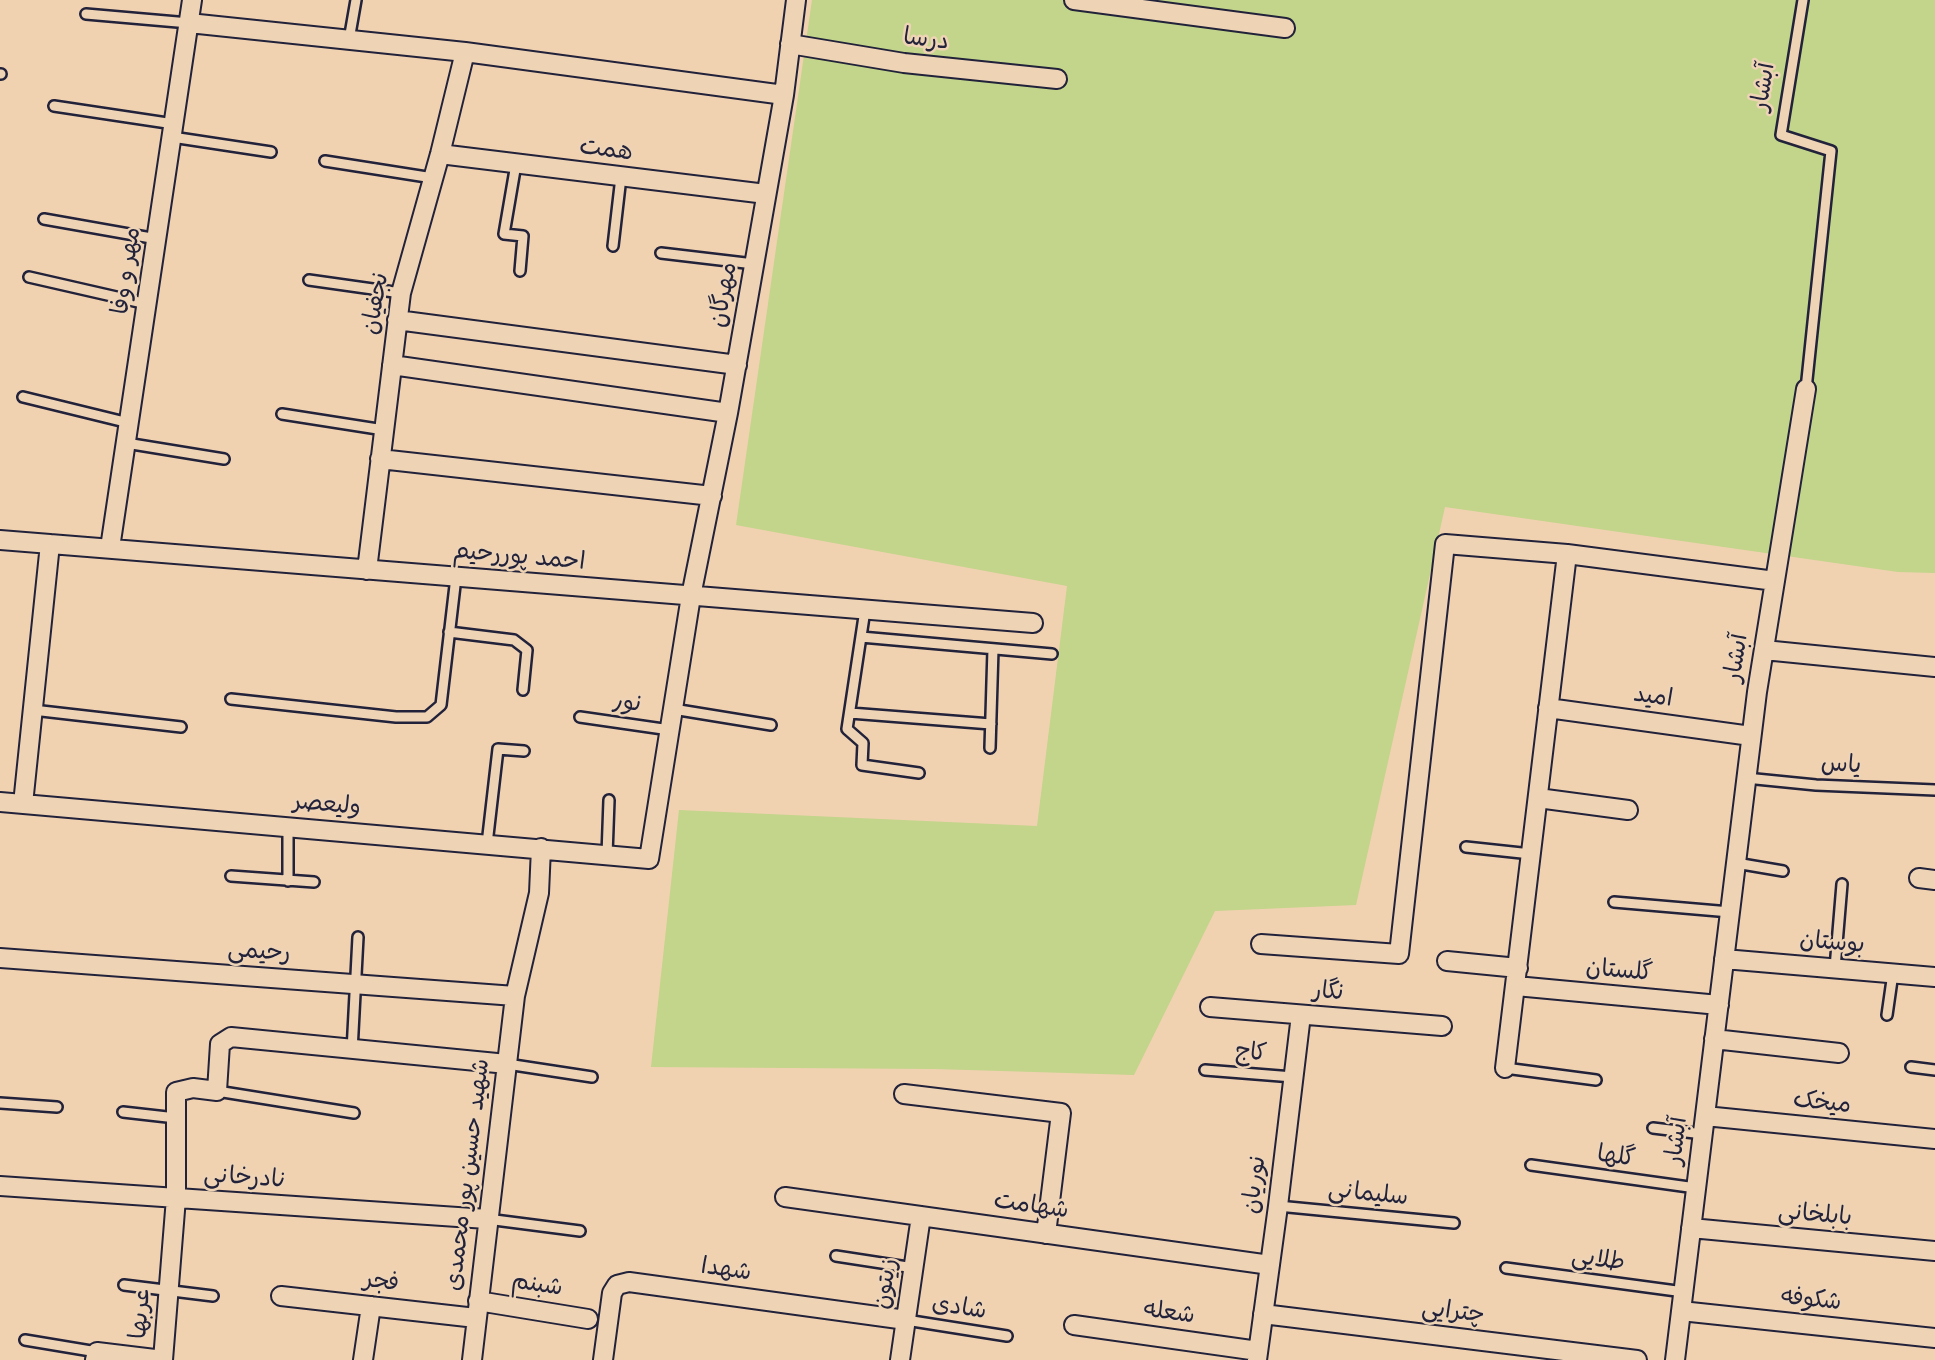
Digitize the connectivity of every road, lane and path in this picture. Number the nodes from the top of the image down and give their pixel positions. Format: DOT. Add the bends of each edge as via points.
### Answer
graph roads {
  1 [pos="192,0"];
  2 [pos="356,0"];
  3 [pos="796,0"];
  4 [pos="1074,0"];
  5 [pos="1803,0"];
  6 [pos="86,14"];
  7 [pos="189,23"];
  8 [pos="1285,28"];
  9 [pos="349,40"];
  10 [pos="790,44"];
  11 [pos="465,52"];
  12 [pos="1057,79"];
  13 [pos="784,94"];
  14 [pos="54,106"];
  15 [pos="173,131"];
  16 [pos="271,152"];
  17 [pos="440,154"];
  18 [pos="325,161"];
  19 [pos="516,164"];
  20 [pos="621,177"];
  21 [pos="433,178"];
  22 [pos="766,194"];
  23 [pos="44,219"];
  24 [pos="157,239"];
  25 [pos="613,246"];
  26 [pos="661,253"];
  27 [pos="754,264"];
  28 [pos="520,271"];
  29 [pos="29,277"];
  30 [pos="309,280"];
  31 [pos="400,293"];
  32 [pos="147,304"];
  33 [pos="397,320"];
  34 [pos="392,365"];
  35 [pos="737,365"];
  36 [pos="1806,389"];
  37 [pos="23,397"];
  38 [pos="728,413"];
  39 [pos="282,414"];
  40 [pos="129,423"];
  41 [pos="384,430"];
  42 [pos="126,442"];
  43 [pos="224,459"];
  44 [pos="380,459"];
  45 [pos="712,496"];
  46 [pos="0,540"];
  47 [pos="50,544"];
  48 [pos="110,549"];
  49 [pos="1567,554"];
  50 [pos="367,570"];
  51 [pos="456,577"];
  52 [pos="1775,581"];
  53 [pos="691,596"];
  54 [pos="865,610"];
  55 [pos="1033,623"];
  56 [pos="449,632"];
  57 [pos="861,637"];
  58 [pos="993,649"];
  59 [pos="1764,650"];
  60 [pos="1052,654"];
  61 [pos="1935,667"];
  62 [pos="523,690"];
  63 [pos="231,699"];
  64 [pos="1548,708"];
  65 [pos="673,709"];
  66 [pos="33,710"];
  67 [pos="850,713"];
  68 [pos="580,717"];
  69 [pos="991,724"];
  70 [pos="771,725"];
  71 [pos="181,728"];
  72 [pos="670,730"];
  73 [pos="1751,736"];
  74 [pos="990,748"];
  75 [pos="524,751"];
  76 [pos="919,773"];
  77 [pos="1746,778"];
  78 [pos="1935,790"];
  79 [pos="1538,798"];
  80 [pos="609,800"];
  81 [pos="0,802"];
  82 [pos="23,804"];
  83 [pos="1628,810"];
  84 [pos="288,827"];
  85 [pos="487,844"];
  86 [pos="541,848"];
  87 [pos="1466,848"];
  88 [pos="1531,854"];
  89 [pos="606,855"];
  90 [pos="649,859"];
  91 [pos="1736,863"];
  92 [pos="1783,871"];
  93 [pos="231,876"];
  94 [pos="288,881"];
  95 [pos="314,882"];
  96 [pos="1842,884"];
  97 [pos="1614,902"];
  98 [pos="1730,912"];
  99 [pos="358,936"];
  100 [pos="1261,944"];
  101 [pos="0,958"];
  102 [pos="1724,959"];
  103 [pos="1447,961"];
  104 [pos="1518,968"];
  105 [pos="1835,968"];
  106 [pos="1893,973"];
  107 [pos="1935,977"];
  108 [pos="356,984"];
  109 [pos="1516,986"];
  110 [pos="515,996"];
  111 [pos="1719,1005"];
  112 [pos="1210,1007"];
  113 [pos="1300,1015"];
  114 [pos="1887,1015"];
  115 [pos="1442,1026"];
  116 [pos="1714,1039"];
  117 [pos="352,1051"];
  118 [pos="1839,1053"];
  119 [pos="507,1064"];
  120 [pos="1911,1067"];
  121 [pos="1505,1068"];
  122 [pos="1205,1070"];
  123 [pos="1935,1070"];
  124 [pos="592,1077"];
  125 [pos="1293,1077"];
  126 [pos="1596,1080"];
  127 [pos="217,1092"];
  128 [pos="904,1094"];
  129 [pos="0,1102"];
  130 [pos="57,1107"];
  131 [pos="123,1112"];
  132 [pos="354,1113"];
  133 [pos="176,1118"];
  134 [pos="1704,1125"];
  135 [pos="1653,1128"];
  136 [pos="1935,1139"];
  137 [pos="1531,1165"];
  138 [pos="0,1186"];
  139 [pos="1696,1188"];
  140 [pos="785,1197"];
  141 [pos="176,1198"];
  142 [pos="1278,1206"];
  143 [pos="921,1216"];
  144 [pos="487,1220"];
  145 [pos="1454,1223"];
  146 [pos="1691,1228"];
  147 [pos="580,1231"];
  148 [pos="1046,1233"];
  149 [pos="1935,1251"];
  150 [pos="836,1256"];
  151 [pos="1270,1265"];
  152 [pos="914,1268"];
  153 [pos="1506,1268"];
  154 [pos="124,1285"];
  155 [pos="168,1291"];
  156 [pos="1684,1292"];
  157 [pos="213,1296"];
  158 [pos="281,1296"];
  159 [pos="371,1306"];
  160 [pos="477,1309"];
  161 [pos="1681,1311"];
  162 [pos="1263,1314"];
  163 [pos="588,1319"];
  164 [pos="906,1320"];
  165 [pos="1074,1325"];
  166 [pos="1007,1336"];
  167 [pos="1935,1338"];
  168 [pos="25,1340"];
  169 [pos="1257,1355"];
  170 [pos="96,1356"];
  171 [pos="164,1360"];
  172 [pos="363,1360"];
  173 [pos="472,1360"];
  174 [pos="603,1360"];
  175 [pos="900,1360"];
  176 [pos="1638,1360"];
  177 [pos="1675,1360"];
  1 -- 7 [label="street, مهر و وفا"];
  2 -- 9 [label="lane"];
  3 -- 10 [label="street, مهرگان"];
  4 -- 8 [label="street"];
  5 -- 36 [label="lane, آبشار" via="1781,135 1831,151"];
  6 -- 7 [label="lane"];
  7 -- 9 [label="street"];
  7 -- 15 [label="street, مهر و وفا"];
  9 -- 11 [label="street"];
  10 -- 12 [label="street, درسا" via="904,63"];
  10 -- 13 [label="street, مهرگان"];
  11 -- 13 [label="street"];
  11 -- 17 [label="street, نجفیان"];
  13 -- 22 [label="street, مهرگان"];
  14 -- 15 [label="lane"];
  15 -- 16 [label="lane"];
  15 -- 24 [label="street, مهر و وفا"];
  17 -- 19 [label="street, همت"];
  17 -- 21 [label="street, نجفیان"];
  18 -- 21 [label="lane"];
  19 -- 20 [label="street, همت"];
  19 -- 28 [label="lane" via="504,234 523,236"];
  20 -- 22 [label="street, همت"];
  20 -- 25 [label="lane"];
  21 -- 31 [label="street, نجفیان"];
  22 -- 27 [label="street, مهرگان"];
  23 -- 24 [label="lane"];
  24 -- 32 [label="street, مهر و وفا"];
  26 -- 27 [label="lane"];
  27 -- 35 [label="street, مهرگان"];
  29 -- 32 [label="lane"];
  30 -- 31 [label="lane"];
  31 -- 33 [label="street, نجفیان"];
  32 -- 40 [label="street, مهر و وفا"];
  33 -- 34 [label="street, نجفیان"];
  33 -- 35 [label="street"];
  34 -- 38 [label="street"];
  34 -- 41 [label="street, نجفیان"];
  35 -- 38 [label="street, مهرگان"];
  36 -- 52 [label="street, آبشار"];
  37 -- 40 [label="lane"];
  38 -- 45 [label="street, مهرگان"];
  39 -- 41 [label="lane"];
  40 -- 42 [label="street, مهر و وفا"];
  41 -- 44 [label="street, نجفیان"];
  42 -- 43 [label="lane"];
  42 -- 48 [label="street, مهر و وفا"];
  44 -- 45 [label="street"];
  44 -- 50 [label="street, نجفیان"];
  45 -- 53 [label="street, مهرگان"];
  46 -- 47 [label="street, احمد پوررحیم"];
  47 -- 48 [label="street, احمد پوررحیم"];
  47 -- 66 [label="street"];
  48 -- 50 [label="street, احمد پوررحیم"];
  49 -- 52 [label="street"];
  49 -- 64 [label="street"];
  49 -- 100 [label="street" via="1445,544 1399,954"];
  50 -- 51 [label="street, احمد پوررحیم"];
  51 -- 53 [label="street, احمد پوررحیم"];
  51 -- 56 [label="lane"];
  52 -- 59 [label="street, آبشار"];
  53 -- 54 [label="street, احمد پوررحیم"];
  53 -- 65 [label="street, مهرگان"];
  54 -- 55 [label="street, احمد پوررحیم"];
  54 -- 57 [label="lane"];
  56 -- 62 [label="lane" via="514,640 527,650"];
  56 -- 63 [label="lane" via="441,705 427,717"];
  57 -- 58 [label="lane"];
  57 -- 67 [label="lane"];
  58 -- 60 [label="lane"];
  58 -- 69 [label="lane"];
  59 -- 61 [label="street"];
  59 -- 73 [label="street, آبشار"];
  64 -- 73 [label="street, امید"];
  64 -- 79 [label="street"];
  65 -- 70 [label="lane"];
  65 -- 72 [label="street, مهرگان"];
  66 -- 71 [label="lane"];
  66 -- 82 [label="street"];
  67 -- 69 [label="lane"];
  67 -- 76 [label="lane" via="847,729 862,743 862,765"];
  68 -- 72 [label="lane, نور"];
  69 -- 74 [label="lane"];
  72 -- 90 [label="street, مهرگان"];
  73 -- 77 [label="street, آبشار"];
  75 -- 85 [label="lane" via="498,749"];
  77 -- 78 [label="lane, یاس"];
  77 -- 91 [label="street, آبشار"];
  79 -- 83 [label="street"];
  79 -- 88 [label="street"];
  80 -- 89 [label="lane"];
  81 -- 82 [label="street, ولیعصر"];
  82 -- 84 [label="street, ولیعصر"];
  84 -- 85 [label="street, ولیعصر"];
  84 -- 94 [label="lane"];
  85 -- 86 [label="street, ولیعصر"];
  86 -- 89 [label="street, ولیعصر"];
  86 -- 110 [label="street, شهید حسین پور محمدی" via="538,893"];
  87 -- 88 [label="lane"];
  88 -- 104 [label="street"];
  89 -- 90 [label="street, ولیعصر"];
  91 -- 92 [label="lane"];
  91 -- 98 [label="street, آبشار"];
  93 -- 94 [label="lane"];
  94 -- 95 [label="lane"];
  96 -- 105 [label="lane"];
  97 -- 98 [label="lane"];
  98 -- 102 [label="street, آبشار"];
  99 -- 108 [label="lane"];
  101 -- 108 [label="street, رحیمی"];
  102 -- 105 [label="street, بوستان"];
  102 -- 111 [label="street, آبشار"];
  103 -- 104 [label="street"];
  104 -- 109 [label="street"];
  105 -- 106 [label="street, بوستان"];
  106 -- 107 [label="street, بوستان"];
  106 -- 114 [label="lane"];
  108 -- 110 [label="street, رحیمی"];
  108 -- 117 [label="lane"];
  109 -- 111 [label="street, گلستان"];
  109 -- 121 [label="street"];
  110 -- 119 [label="street, شهید حسین پور محمدی"];
  111 -- 116 [label="street, آبشار"];
  112 -- 113 [label="street, نگار"];
  113 -- 115 [label="street, نگار"];
  113 -- 125 [label="street, نوریان"];
  116 -- 118 [label="street"];
  116 -- 134 [label="street, آبشار"];
  117 -- 119 [label="street"];
  117 -- 127 [label="street" via="231,1037 220,1044"];
  119 -- 124 [label="lane"];
  119 -- 144 [label="street, شهید حسین پور محمدی"];
  120 -- 123 [label="lane"];
  121 -- 126 [label="lane"];
  122 -- 125 [label="lane, کاج"];
  125 -- 142 [label="street, نوریان"];
  127 -- 132 [label="lane"];
  127 -- 133 [label="street, عربها" via="193,1088 176,1092"];
  128 -- 148 [label="street" via="1061,1113"];
  129 -- 130 [label="lane"];
  131 -- 133 [label="lane"];
  133 -- 141 [label="street, عربها"];
  134 -- 135 [label="lane"];
  134 -- 136 [label="street, میخک"];
  134 -- 139 [label="street, آبشار"];
  137 -- 139 [label="lane, گلها"];
  138 -- 141 [label="street, نادرخانی"];
  139 -- 146 [label="street, آبشار"];
  140 -- 143 [label="street, شهامت"];
  141 -- 144 [label="street, نادرخانی"];
  141 -- 155 [label="street, عربها"];
  142 -- 145 [label="lane, سلیمانی"];
  142 -- 151 [label="street, نوریان"];
  143 -- 148 [label="street, شهامت"];
  143 -- 152 [label="street, زیتون"];
  144 -- 147 [label="lane"];
  144 -- 160 [label="street, شهید حسین پور محمدی"];
  146 -- 149 [label="street, بابلخانی"];
  146 -- 156 [label="street, آبشار"];
  148 -- 151 [label="street, شهامت"];
  150 -- 152 [label="lane"];
  151 -- 162 [label="street, نوریان"];
  152 -- 164 [label="street, زیتون"];
  153 -- 156 [label="lane, طلایی"];
  154 -- 155 [label="lane"];
  155 -- 157 [label="lane"];
  155 -- 171 [label="street, عربها"];
  156 -- 161 [label="street, آبشار"];
  158 -- 159 [label="street, فجر"];
  159 -- 160 [label="street, فجر"];
  159 -- 172 [label="street"];
  160 -- 163 [label="street, شبنم"];
  160 -- 173 [label="street, شهید حسین پور محمدی"];
  161 -- 167 [label="street, شکوفه"];
  161 -- 177 [label="street, آبشار"];
  162 -- 169 [label="street, نوریان"];
  162 -- 176 [label="street, چترایی"];
  164 -- 166 [label="lane, شادی"];
  164 -- 174 [label="street, شهدا" via="629,1282 617,1284 612,1293"];
  164 -- 175 [label="street, زیتون"];
  165 -- 169 [label="street, شعله"];
  168 -- 170 [label="lane"];
  170 -- 171 [label="street, عربها"];
}
